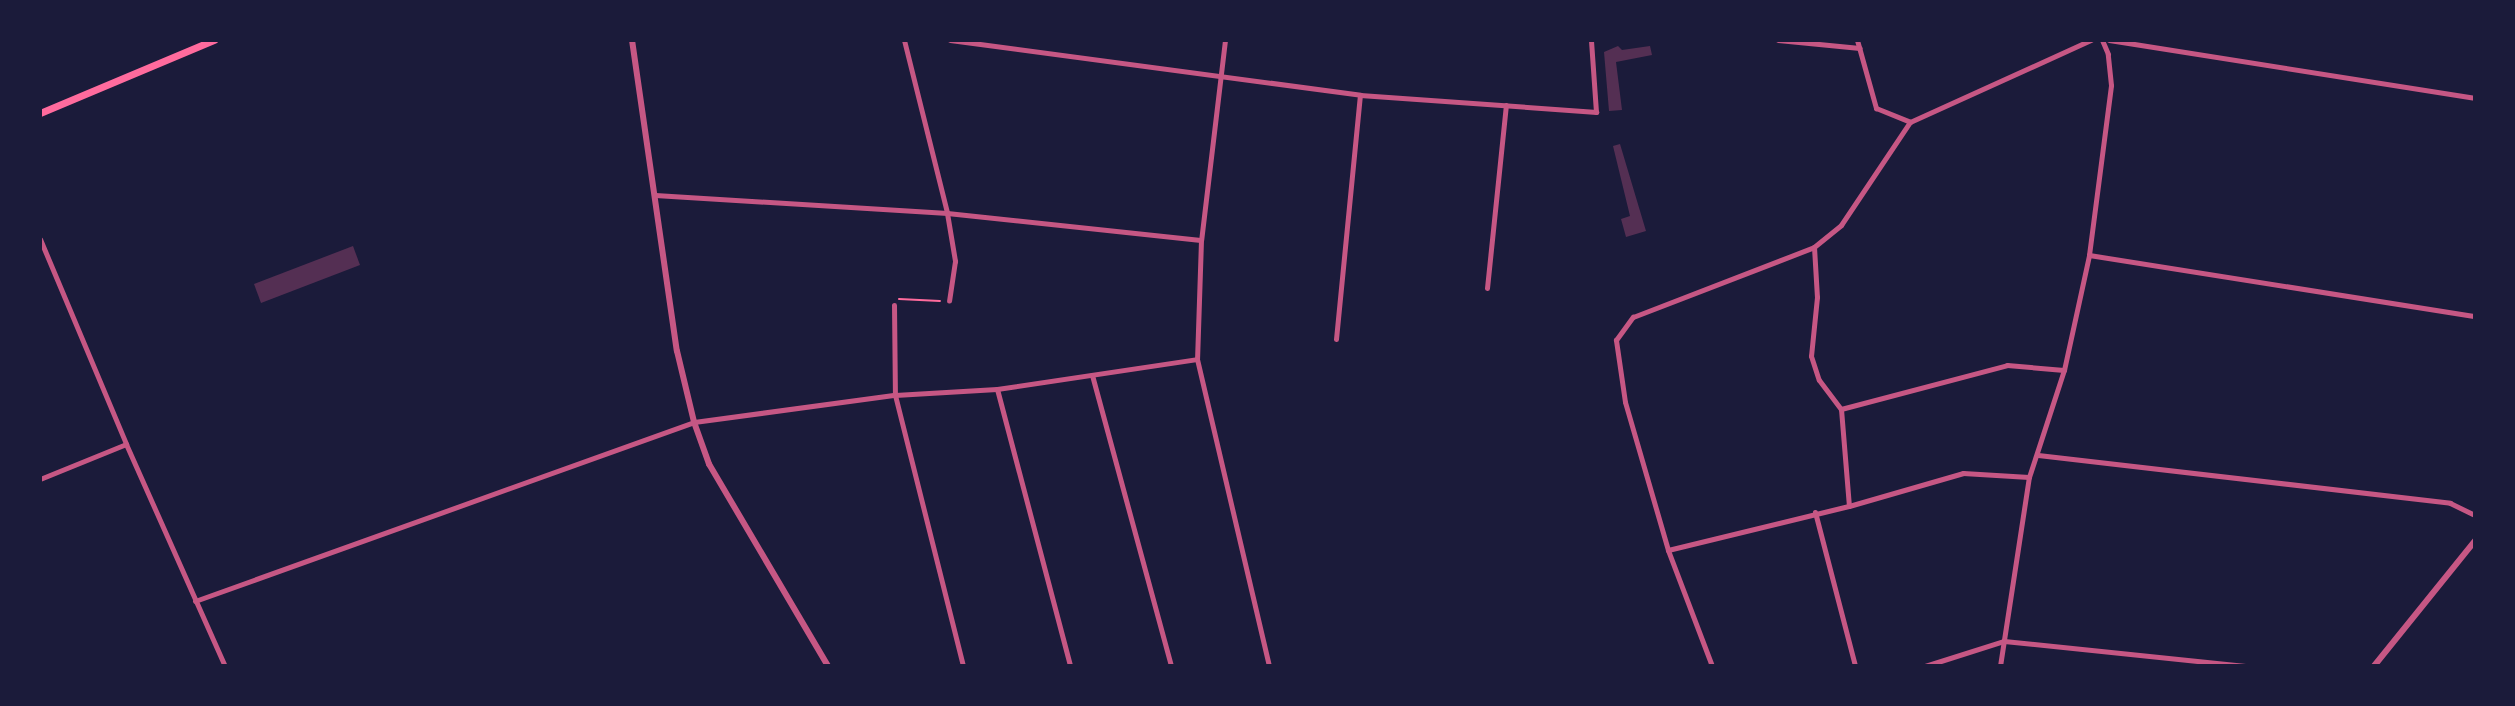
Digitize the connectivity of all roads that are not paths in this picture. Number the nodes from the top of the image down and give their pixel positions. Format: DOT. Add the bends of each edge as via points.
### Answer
graph roads {
  1 [pos="214,40"];
  2 [pos="632,40"];
  3 [pos="904,40"];
  4 [pos="950,40"];
  5 [pos="1225,40"];
  6 [pos="1591,40"];
  7 [pos="1778,40"];
  8 [pos="1857,40"];
  9 [pos="2091,40"];
  10 [pos="2102,40"];
  11 [pos="2109,40"];
  12 [pos="1860,48"];
  13 [pos="1220,74"];
  14 [pos="1360,95"];
  15 [pos="2475,98"];
  16 [pos="1506,105"];
  17 [pos="40,113"];
  18 [pos="1910,122"];
  19 [pos="655,195"];
  20 [pos="947,213"];
  21 [pos="40,239"];
  22 [pos="1201,240"];
  23 [pos="1814,247"];
  24 [pos="2089,255"];
  25 [pos="1487,288"];
  26 [pos="949,301"];
  27 [pos="894,305"];
  28 [pos="2475,316"];
  29 [pos="1336,339"];
  30 [pos="1197,359"];
  31 [pos="2064,370"];
  32 [pos="1092,375"];
  33 [pos="997,389"];
  34 [pos="895,395"];
  35 [pos="1841,409"];
  36 [pos="694,422"];
  37 [pos="126,444"];
  38 [pos="2038,455"];
  39 [pos="2029,477"];
  40 [pos="40,479"];
  41 [pos="1849,506"];
  42 [pos="1815,512"];
  43 [pos="2475,515"];
  44 [pos="2475,541"];
  45 [pos="1668,550"];
  46 [pos="195,601"];
  47 [pos="2004,641"];
  48 [pos="225,666"];
  49 [pos="828,666"];
  50 [pos="963,666"];
  51 [pos="1070,666"];
  52 [pos="1171,666"];
  53 [pos="1269,666"];
  54 [pos="1712,666"];
  55 [pos="1855,666"];
  56 [pos="1925,666"];
  57 [pos="2000,666"];
  58 [pos="2248,666"];
  59 [pos="2374,666"];
  1 -- 17 [label="main road"];
  2 -- 19 [label="street"];
  3 -- 20 [label="street"];
  4 -- 13 [label="street"];
  5 -- 13 [label="street"];
  6 -- 16 [label="street" via="1596,112"];
  7 -- 12 [label="street"];
  8 -- 12 [label="street"];
  9 -- 18 [label="street"];
  10 -- 24 [label="street" via="2111,85"];
  11 -- 15 [label="street"];
  12 -- 18 [label="street" via="1876,108"];
  13 -- 14 [label="street"];
  13 -- 22 [label="street"];
  14 -- 16 [label="street"];
  14 -- 29 [label="street"];
  16 -- 25 [label="street"];
  18 -- 23 [label="street" via="1841,225"];
  19 -- 20 [label="street"];
  19 -- 36 [label="street" via="677,351"];
  20 -- 22 [label="street"];
  20 -- 26 [label="street" via="955,261"];
  21 -- 37 [label="street"];
  22 -- 30 [label="street"];
  23 -- 35 [label="street" via="1817,297 1811,356 1819,380"];
  23 -- 45 [label="street" via="1633,317 1616,340 1625,402"];
  24 -- 28 [label="street"];
  24 -- 31 [label="street"];
  27 -- 34 [label="street"];
  30 -- 32 [label="street"];
  30 -- 53 [label="street"];
  31 -- 35 [label="street" via="2007,365"];
  31 -- 38 [label="street"];
  32 -- 33 [label="street"];
  32 -- 52 [label="street"];
  33 -- 34 [label="street"];
  33 -- 51 [label="street"];
  34 -- 36 [label="street"];
  34 -- 50 [label="street"];
  35 -- 41 [label="street"];
  36 -- 46 [label="street"];
  36 -- 49 [label="street" via="709,464"];
  37 -- 40 [label="street"];
  37 -- 46 [label="street"];
  38 -- 39 [label="street"];
  38 -- 43 [label="street" via="2450,503"];
  39 -- 41 [label="street" via="1963,473"];
  39 -- 47 [label="street"];
  41 -- 42 [label="street"];
  42 -- 45 [label="street"];
  42 -- 55 [label="street"];
  44 -- 59 [label="street"];
  45 -- 54 [label="street"];
  46 -- 48 [label="street"];
  47 -- 56 [label="street"];
  47 -- 57 [label="street"];
  47 -- 58 [label="street"];
}
